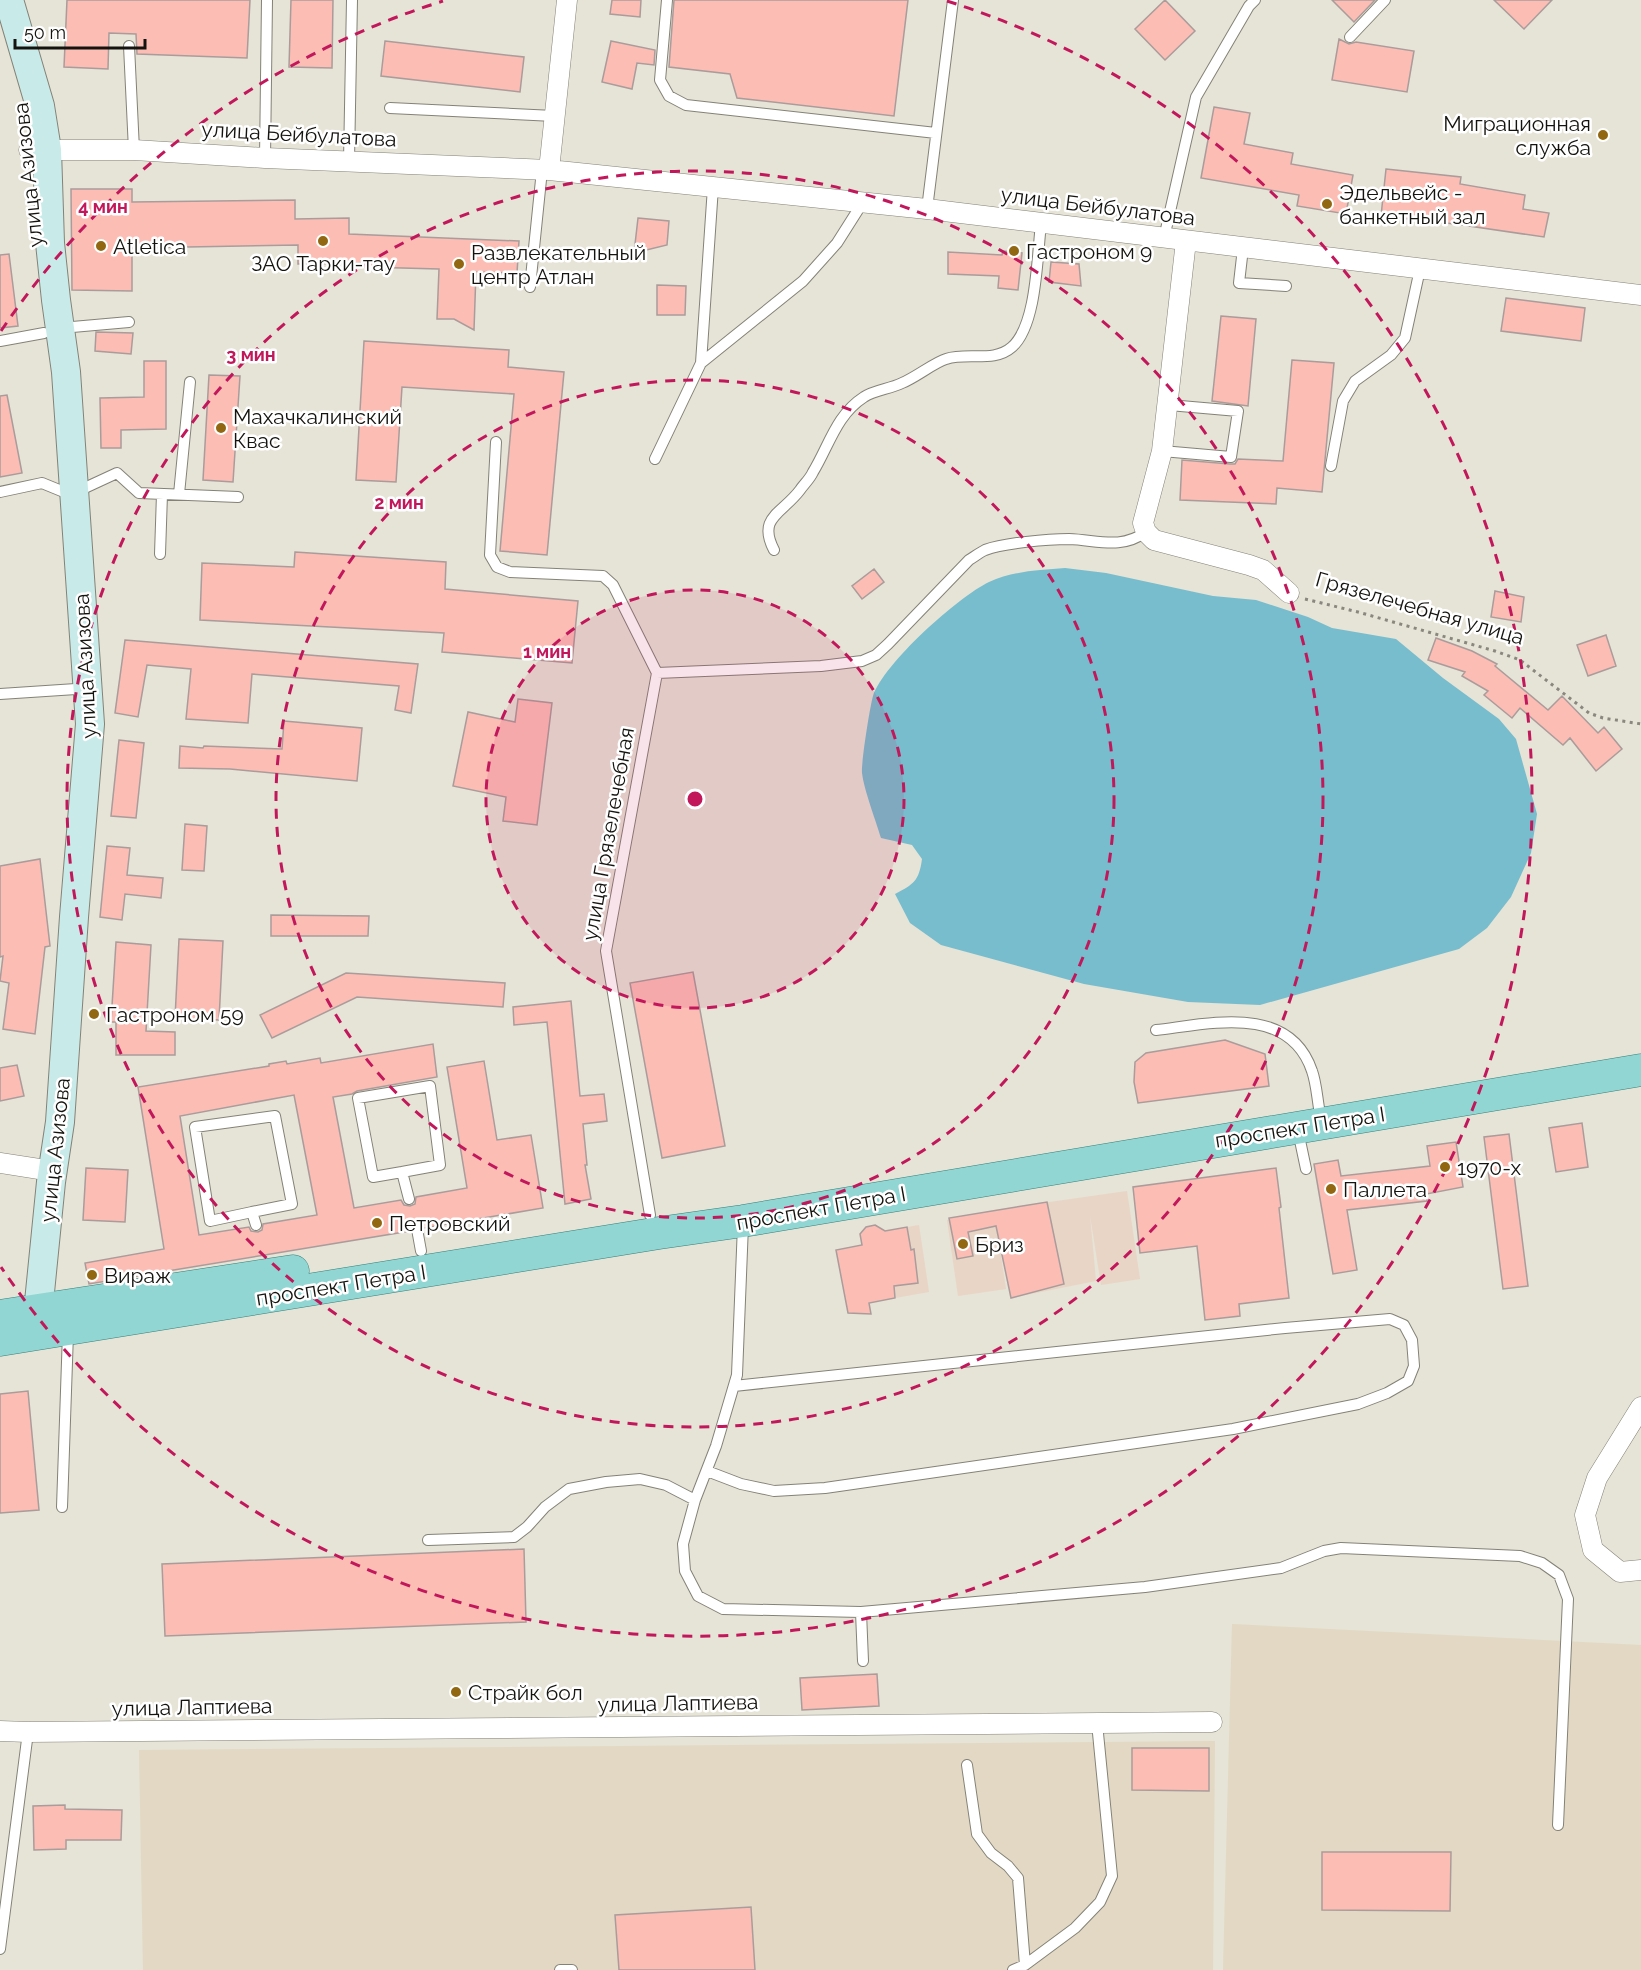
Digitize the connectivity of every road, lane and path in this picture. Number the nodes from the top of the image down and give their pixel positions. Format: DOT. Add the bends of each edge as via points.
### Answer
graph roads {
  1 [pos="9,0"];
  2 [pos="267,0"];
  3 [pos="352,0"];
  4 [pos="567,0"];
  5 [pos="667,0"];
  6 [pos="952,0"];
  7 [pos="1255,0"];
  8 [pos="1386,0"];
  9 [pos="0,17"];
  10 [pos="1350,37"];
  11 [pos="129,46"];
  12 [pos="390,108"];
  13 [pos="554,116"];
  14 [pos="936,133"];
  15 [pos="38,150"];
  16 [pos="134,150"];
  17 [pos="265,158"];
  18 [pos="350,161"];
  19 [pos="545,170"];
  20 [pos="713,187"];
  21 [pos="863,202"];
  22 [pos="927,209"];
  23 [pos="1041,224"];
  24 [pos="1164,238"];
  25 [pos="1186,241"];
  26 [pos="1243,248"];
  27 [pos="1420,269"];
  28 [pos="530,286"];
  29 [pos="1286,286"];
  30 [pos="1641,295"];
  31 [pos="129,322"];
  32 [pos="52,331"];
  33 [pos="0,341"];
  34 [pos="701,363"];
  35 [pos="190,382"];
  36 [pos="1169,405"];
  37 [pos="496,442"];
  38 [pos="1162,451"];
  39 [pos="655,459"];
  40 [pos="1331,466"];
  41 [pos="0,492"];
  42 [pos="70,492"];
  43 [pos="162,494"];
  44 [pos="179,495"];
  45 [pos="238,497"];
  46 [pos="1146,532"];
  47 [pos="774,549"];
  48 [pos="160,554"];
  49 [pos="1289,593"];
  50 [pos="657,673"];
  51 [pos="76,689"];
  52 [pos="0,694"];
  53 [pos="1641,724"];
  54 [pos="1156,1030"];
  55 [pos="1641,1052"];
  56 [pos="1641,1070"];
  57 [pos="1309,1118"];
  58 [pos="0,1163"];
  59 [pos="1306,1169"];
  60 [pos="43,1170"];
  61 [pos="402,1172"];
  62 [pos="409,1199"];
  63 [pos="252,1212"];
  64 [pos="650,1215"];
  65 [pos="743,1221"];
  66 [pos="256,1226"];
  67 [pos="18,1326"];
  68 [pos="68,1329"];
  69 [pos="734,1386"];
  70 [pos="1641,1407"];
  71 [pos="707,1471"];
  72 [pos="695,1500"];
  73 [pos="62,1507"];
  74 [pos="428,1540"];
  75 [pos="1641,1570"];
  76 [pos="861,1612"];
  77 [pos="863,1661"];
  78 [pos="1212,1722"];
  79 [pos="1096,1723"];
  80 [pos="0,1731"];
  81 [pos="28,1732"];
  82 [pos="967,1765"];
  83 [pos="1558,1825"];
  84 [pos="0,1949"];
  85 [pos="1025,1965"];
  86 [pos="560,1970"];
  87 [pos="572,1970"];
  88 [pos="1014,1970"];
  1 -- 15 [label="main road, улица Азизова" via="40,106"];
  2 -- 17 [label="lane"];
  3 -- 18 [label="lane"];
  4 -- 13 [label="street"];
  5 -- 14 [label="lane" via="660,80 669,96 686,105"];
  6 -- 14 [label="lane"];
  7 -- 24 [label="lane" via="1196,97"];
  8 -- 10 [label="lane"];
  9 -- 15 [label="main road, улица Азизова"];
  11 -- 16 [label="lane"];
  12 -- 13 [label="lane"];
  13 -- 19 [label="street"];
  14 -- 22 [label="lane"];
  15 -- 16 [label="street, улица Бейбулатова"];
  15 -- 32 [label="main road, улица Азизова" via="50,243"];
  16 -- 17 [label="street, улица Бейбулатова"];
  17 -- 18 [label="street, улица Бейбулатова"];
  18 -- 19 [label="street, улица Бейбулатова"];
  19 -- 20 [label="street, улица Бейбулатова"];
  19 -- 28 [label="lane"];
  20 -- 21 [label="street, улица Бейбулатова"];
  20 -- 34 [label="lane"];
  21 -- 22 [label="street, улица Бейбулатова"];
  21 -- 34 [label="lane" via="837,243 803,281"];
  22 -- 23 [label="street, улица Бейбулатова"];
  23 -- 24 [label="street, улица Бейбулатова"];
  23 -- 47 [label="lane" via="1030,316 1012,347 996,356 945,359 902,384 865,396 838,423 813,473 767,528"];
  24 -- 25 [label="street, улица Бейбулатова"];
  25 -- 26 [label="street, улица Бейбулатова"];
  25 -- 36 [label="street"];
  26 -- 27 [label="street, улица Бейбулатова"];
  26 -- 29 [label="lane" via="1239,283"];
  27 -- 30 [label="street, улица Бейбулатова"];
  27 -- 40 [label="lane" via="1405,338 1391,355 1355,381 1343,401"];
  31 -- 32 [label="lane"];
  32 -- 33 [label="lane"];
  32 -- 42 [label="main road, улица Азизова" via="66,372"];
  34 -- 39 [label="lane"];
  35 -- 44 [label="lane"];
  36 -- 38 [label="street"];
  36 -- 38 [label="lane" via="1238,411 1231,457"];
  37 -- 50 [label="lane" via="490,555 497,567 510,572 603,576 613,585"];
  38 -- 46 [label="street" via="1143,524"];
  41 -- 42 [label="lane" via="42,483"];
  42 -- 43 [label="lane" via="117,473 139,493"];
  42 -- 51 [label="main road, улица Азизова"];
  42 -- 60 [label="main road, улица Азизова" via="90,724 60,1122"];
  43 -- 44 [label="lane"];
  43 -- 48 [label="lane"];
  44 -- 45 [label="lane"];
  46 -- 49 [label="street, Грязелечебная улица" via="1154,540 1263,570"];
  46 -- 50 [label="lane" via="1125,543 1067,539 983,551 969,560 876,655 862,661"];
  49 -- 53 [label="path, Грязелечебная улица" via="1520,660 1589,713"];
  50 -- 64 [label="lane, улица Грязелечебная" via="606,951"];
  51 -- 52 [label="lane"];
  51 -- 60 [label="main road, улица Азизова" via="77,722"];
  54 -- 57 [label="lane" via="1238,1021 1273,1028 1294,1041 1311,1070"];
  55 -- 57 [label="main road, проспект Петра I"];
  56 -- 57 [label="main road, проспект Петра I"];
  57 -- 59 [label="lane"];
  57 -- 64 [label="main road, проспект Петра I"];
  57 -- 65 [label="main road, проспект Петра I"];
  58 -- 60 [label="street"];
  60 -- 67 [label="main road, улица Азизова"];
  61 -- 61 [label="lane" via="373,1177 358,1098 430,1086 440,1165"];
  61 -- 62 [label="lane"];
  63 -- 63 [label="lane" via="210,1221 195,1127 275,1116 292,1204"];
  63 -- 66 [label="lane"];
  64 -- 67 [label="main road, проспект Петра I" via="419,1240"];
  65 -- 68 [label="main road, проспект Петра I"];
  65 -- 69 [label="lane"];
  67 -- 68 [label="main road, проспект Петра I"];
  68 -- 73 [label="lane"];
  69 -- 71 [label="lane"];
  69 -- 71 [label="lane" via="1389,1319 1404,1325 1412,1340 1414,1366 1408,1381 1358,1404 1233,1429 825,1488 774,1491"];
  70 -- 75 [label="street" via="1597,1478 1585,1515 1593,1550 1620,1572"];
  71 -- 72 [label="lane"];
  72 -- 74 [label="lane" via="666,1485 640,1479 606,1482 569,1489 514,1537"];
  72 -- 76 [label="lane" via="683,1544 685,1571 698,1596 723,1609"];
  76 -- 77 [label="lane"];
  76 -- 83 [label="lane" via="1156,1586 1281,1568 1341,1548 1520,1556 1542,1563 1559,1575 1568,1599"];
  78 -- 79 [label="street, улица Лаптиева"];
  79 -- 81 [label="street, улица Лаптиева"];
  79 -- 85 [label="lane" via="1112,1876 1100,1902 1075,1929"];
  80 -- 81 [label="street, улица Лаптиева"];
  81 -- 84 [label="lane"];
  82 -- 85 [label="lane" via="977,1834 1018,1878"];
  85 -- 88 [label="lane"];
  86 -- 87 [label="lane"];
}
